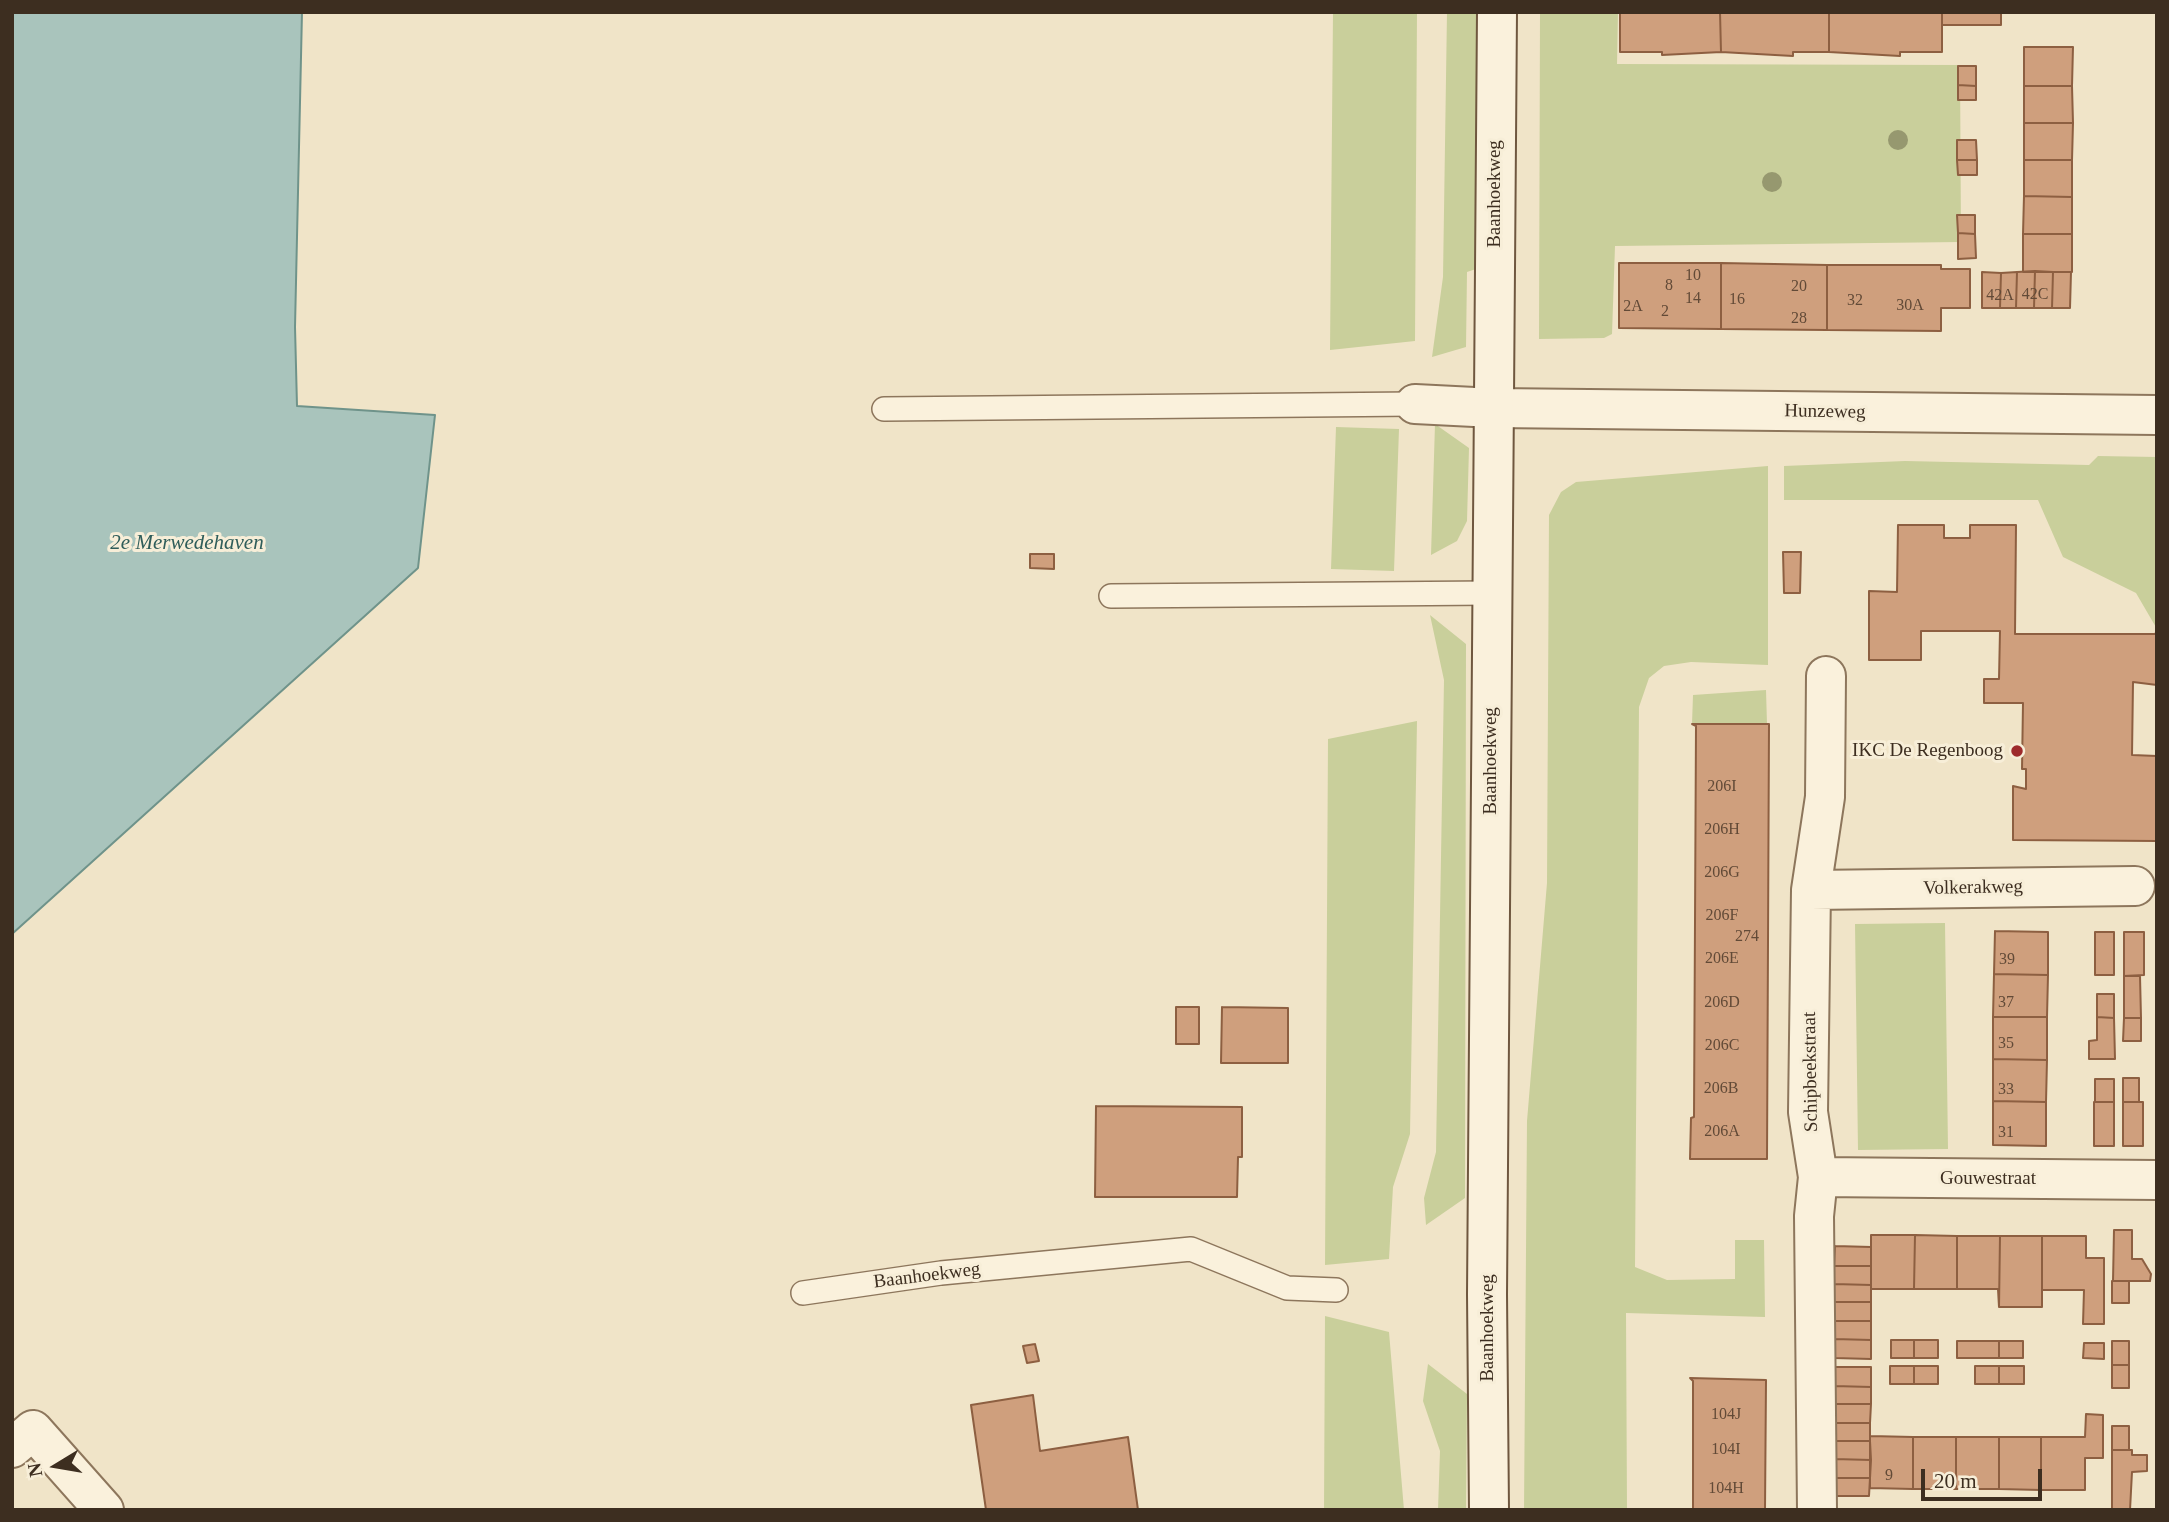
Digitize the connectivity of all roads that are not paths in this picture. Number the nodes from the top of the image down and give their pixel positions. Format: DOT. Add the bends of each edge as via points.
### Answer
graph roads {
  1 [pos="1497,12"];
  2 [pos="1415,404"];
  3 [pos="1493,408"];
  4 [pos="884,409"];
  5 [pos="2157,415"];
  6 [pos="1492,593"];
  7 [pos="1111,596"];
  8 [pos="1826,676"];
  9 [pos="2135,886"];
  10 [pos="1811,890"];
  11 [pos="1818,1177"];
  12 [pos="2157,1180"];
  13 [pos="1336,1290"];
  14 [pos="803,1293"];
  15 [pos="12,1448"];
  16 [pos="104,1510"];
  17 [pos="1489,1510"];
  18 [pos="1817,1510"];
  1 -- 3 [label="street, Baanhoekweg"];
  2 -- 3 [label="street, Hunzeweg"];
  2 -- 4 [label="lane"];
  3 -- 5 [label="street, Hunzeweg"];
  3 -- 6 [label="street, Baanhoekweg"];
  6 -- 7 [label="lane"];
  6 -- 17 [label="street, Baanhoekweg"];
  8 -- 10 [label="street, Schipbeekstraat" via="1825,797"];
  9 -- 10 [label="street, Volkerakweg"];
  10 -- 11 [label="street, Schipbeekstraat" via="1808,1112"];
  11 -- 12 [label="street, Gouwestraat"];
  11 -- 18 [label="street, Schipbeekstraat" via="1814,1216"];
  13 -- 14 [label="lane, Baanhoekweg" via="1287,1288 1192,1249 941,1273"];
  15 -- 16 [label="street" via="33,1430"];
}
